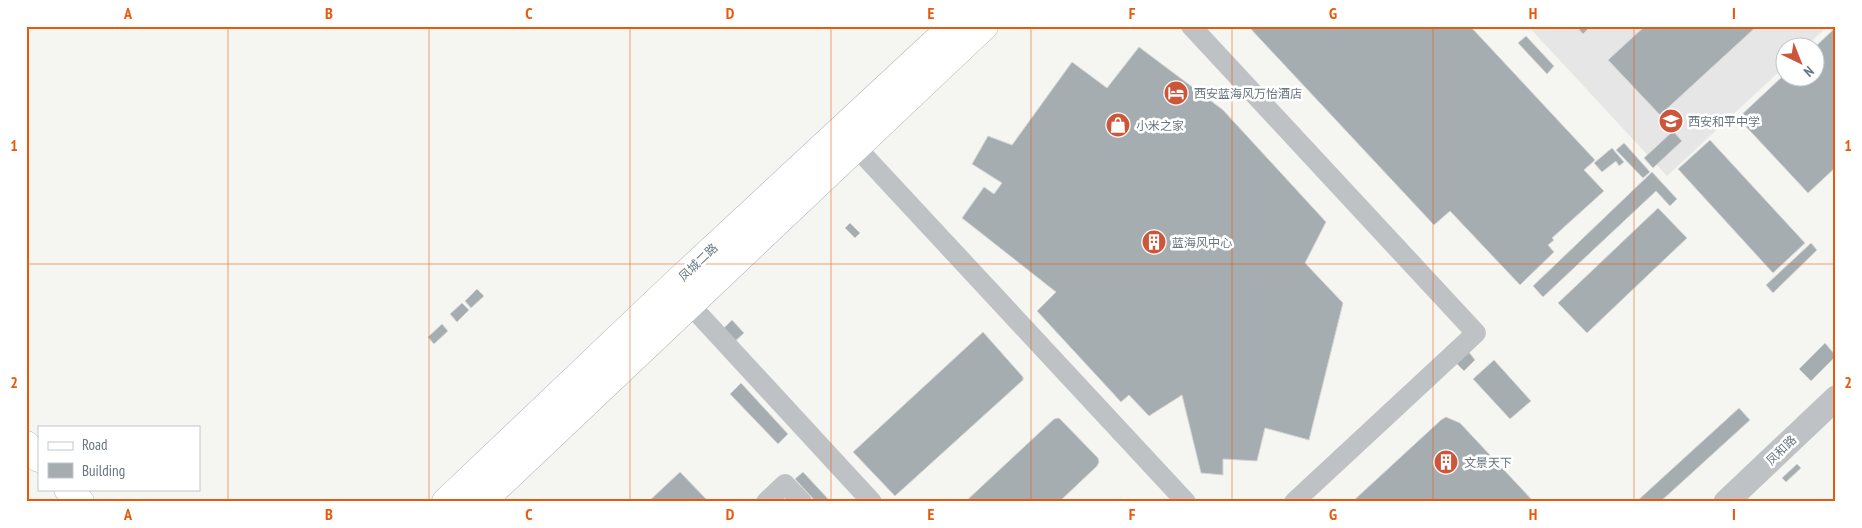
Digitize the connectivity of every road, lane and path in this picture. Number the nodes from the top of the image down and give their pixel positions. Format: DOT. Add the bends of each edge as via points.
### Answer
graph roads {
  1 [pos="953,26"];
  2 [pos="984,26"];
  3 [pos="1191,26"];
  4 [pos="856,147"];
  5 [pos="681,295"];
  6 [pos="1836,398"];
  7 [pos="26,445"];
  8 [pos="38,457"];
  9 [pos="69,490"];
  10 [pos="80,502"];
  11 [pos="446,502"];
  12 [pos="480,502"];
  13 [pos="766,502"];
  14 [pos="802,502"];
  15 [pos="872,502"];
  16 [pos="1186,502"];
  17 [pos="1294,502"];
  18 [pos="1726,502"];
  1 -- 5 [label="main road, 凤城二路"];
  2 -- 4 [label="main road, 凤城二路"];
  3 -- 17 [label="street" via="1476,333"];
  4 -- 5 [label="main road, 凤城二路"];
  4 -- 16 [label="street"];
  5 -- 11 [label="main road, 凤城二路"];
  5 -- 12 [label="main road, 凤城二路"];
  5 -- 15 [label="street"];
  6 -- 18 [label="street, 凤和路"];
  7 -- 8 [label="main road"];
  9 -- 10 [label="main road"];
  13 -- 14 [label="street" via="785,484"];
}
